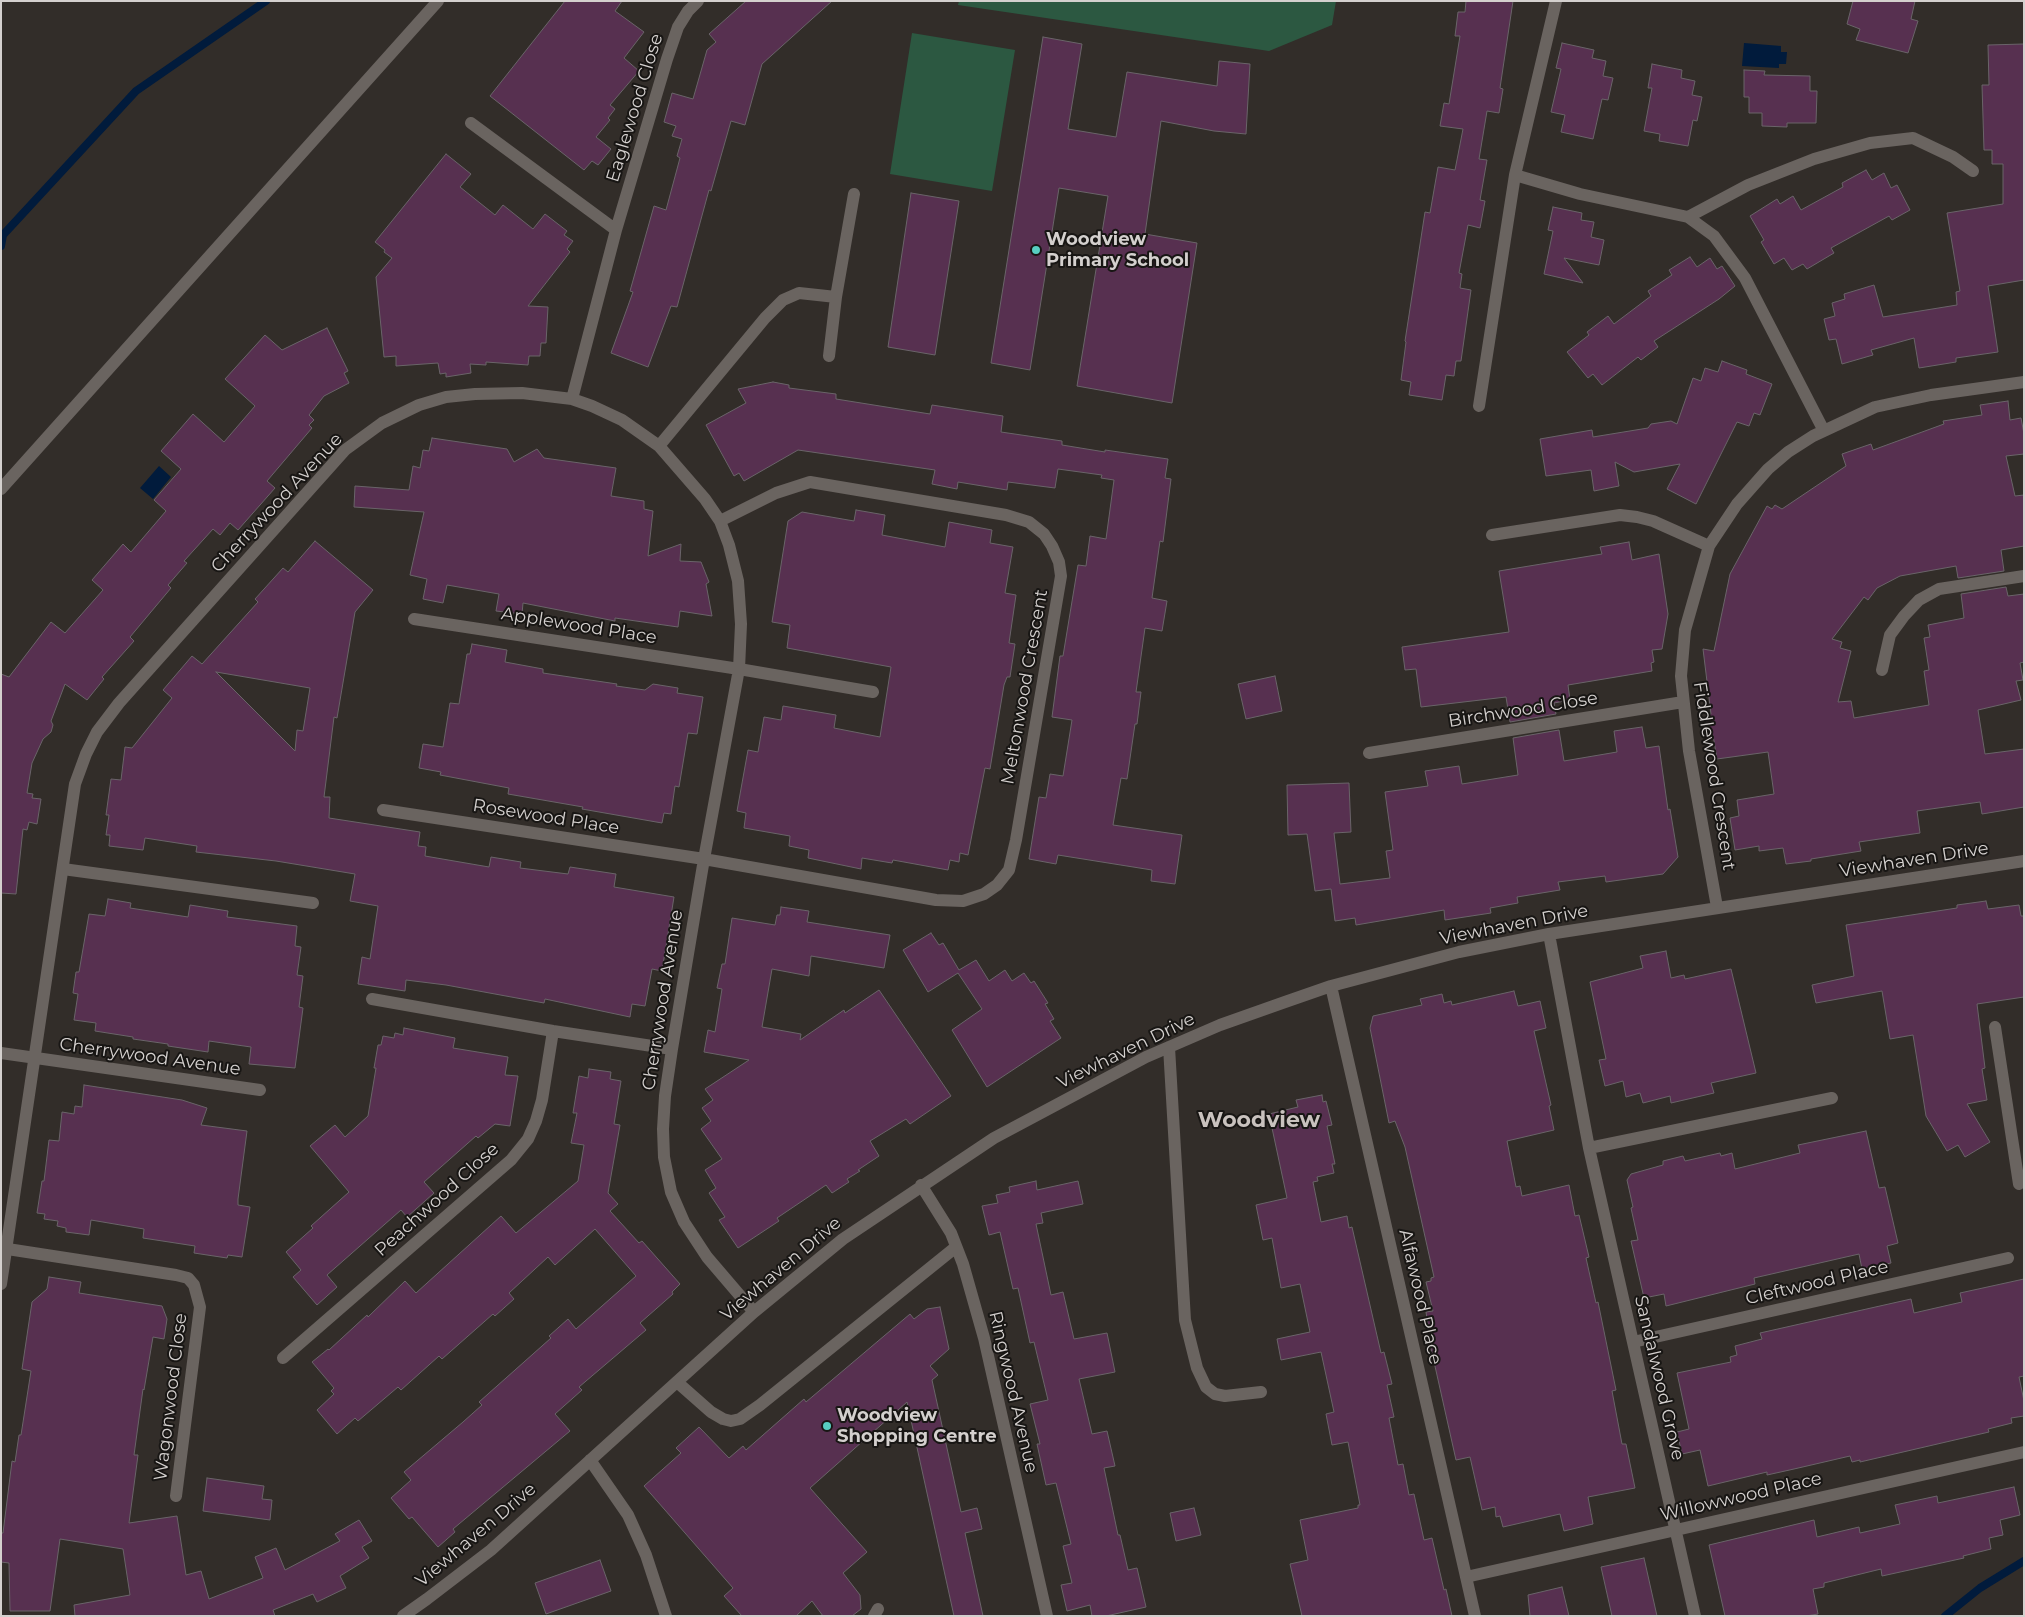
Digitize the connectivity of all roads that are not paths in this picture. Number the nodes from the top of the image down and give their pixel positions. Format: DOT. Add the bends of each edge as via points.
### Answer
graph roads {
  1 [pos="438,1"];
  2 [pos="698,1"];
  3 [pos="1556,1"];
  4 [pos="471,123"];
  5 [pos="1973,171"];
  6 [pos="1515,174"];
  7 [pos="854,194"];
  8 [pos="1688,217"];
  9 [pos="616,230"];
  10 [pos="836,297"];
  11 [pos="829,356"];
  12 [pos="2024,382"];
  13 [pos="572,399"];
  14 [pos="1479,406"];
  15 [pos="1824,431"];
  16 [pos="659,446"];
  17 [pos="1,489"];
  18 [pos="720,521"];
  19 [pos="1492,535"];
  20 [pos="1709,546"];
  21 [pos="2024,576"];
  22 [pos="414,619"];
  23 [pos="739,668"];
  24 [pos="1882,670"];
  25 [pos="873,692"];
  26 [pos="1683,702"];
  27 [pos="1369,753"];
  28 [pos="383,810"];
  29 [pos="704,859"];
  30 [pos="2024,861"];
  31 [pos="63,869"];
  32 [pos="313,903"];
  33 [pos="1718,907"];
  34 [pos="1549,934"];
  35 [pos="1331,986"];
  36 [pos="372,999"];
  37 [pos="1996,1027"];
  38 [pos="553,1031"];
  39 [pos="1169,1047"];
  40 [pos="672,1049"];
  41 [pos="1,1053"];
  42 [pos="35,1059"];
  43 [pos="260,1090"];
  44 [pos="1832,1098"];
  45 [pos="2018,1140"];
  46 [pos="1589,1148"];
  47 [pos="2019,1184"];
  48 [pos="921,1185"];
  49 [pos="956,1247"];
  50 [pos="4,1248"];
  51 [pos="2008,1258"];
  52 [pos="1,1284"];
  53 [pos="754,1312"];
  54 [pos="1633,1342"];
  55 [pos="283,1358"];
  56 [pos="677,1382"];
  57 [pos="1261,1392"];
  58 [pos="2024,1452"];
  59 [pos="590,1460"];
  60 [pos="176,1496"];
  61 [pos="1675,1529"];
  62 [pos="1466,1577"];
  63 [pos="403,1616"];
  64 [pos="666,1616"];
  65 [pos="1047,1616"];
  66 [pos="1475,1616"];
  67 [pos="1695,1616"];
  1 -- 17 [label="street"];
  2 -- 9 [label="street, Eaglewood Close" via="678,27"];
  3 -- 6 [label="street"];
  4 -- 9 [label="street"];
  5 -- 8 [label="street" via="1953,157 1913,138 1870,143 1814,159 1756,182"];
  6 -- 8 [label="street" via="1580,194"];
  6 -- 14 [label="street"];
  7 -- 10 [label="street"];
  8 -- 15 [label="street" via="1714,236 1745,278"];
  9 -- 13 [label="street, Eaglewood Close"];
  10 -- 11 [label="street"];
  10 -- 16 [label="street" via="799,294 783,300"];
  12 -- 15 [label="street, Fiddlewood Crescent" via="1931,395 1875,407"];
  13 -- 16 [label="street, Cherrywood Avenue" via="622,420"];
  13 -- 31 [label="street, Cherrywood Avenue" via="522,393 446,398 419,405 382,423 345,450 97,732 76,784"];
  15 -- 20 [label="street, Fiddlewood Crescent" via="1788,452 1768,469 1737,504"];
  16 -- 18 [label="street, Cherrywood Avenue"];
  18 -- 23 [label="street, Cherrywood Avenue" via="738,581 741,624"];
  18 -- 29 [label="street, Meltonwood Crescent" via="795,486 810,482 835,485 1006,515 1029,522 1044,534 1052,546 1061,576 1016,840 1009,870 997,885 964,901 936,900"];
  19 -- 20 [label="street" via="1620,515 1653,521"];
  20 -- 26 [label="street, Fiddlewood Crescent" via="1685,630"];
  21 -- 24 [label="street" via="1939,589 1918,600 1890,635"];
  22 -- 23 [label="street, Applewood Place"];
  23 -- 25 [label="street"];
  23 -- 29 [label="street, Cherrywood Avenue"];
  26 -- 27 [label="street, Birchwood Close"];
  26 -- 33 [label="street, Fiddlewood Crescent"];
  28 -- 29 [label="street, Rosewood Place"];
  29 -- 40 [label="street, Cherrywood Avenue"];
  30 -- 33 [label="street, Viewhaven Drive"];
  31 -- 32 [label="street"];
  31 -- 42 [label="street, Cherrywood Avenue"];
  33 -- 34 [label="street, Viewhaven Drive"];
  34 -- 35 [label="street, Viewhaven Drive" via="1459,952"];
  34 -- 46 [label="street, Sandalwood Grove"];
  35 -- 39 [label="street, Viewhaven Drive"];
  35 -- 62 [label="street, Alfawood Place"];
  36 -- 38 [label="street"];
  37 -- 45 [label="street"];
  38 -- 40 [label="street"];
  38 -- 55 [label="street, Peachwood Close" via="536,1120 528,1139 511,1160"];
  39 -- 48 [label="street, Viewhaven Drive" via="1092,1084 994,1138"];
  39 -- 57 [label="street" via="1185,1320 1197,1368 1206,1387 1215,1394"];
  40 -- 53 [label="street, Cherrywood Avenue" via="663,1130 671,1192 684,1222 707,1257"];
  41 -- 42 [label="street, Cherrywood Avenue"];
  42 -- 43 [label="street, Cherrywood Avenue"];
  42 -- 50 [label="street, Cherrywood Avenue"];
  44 -- 46 [label="street"];
  45 -- 47 [label="street"];
  46 -- 54 [label="street, Sandalwood Grove"];
  48 -- 49 [label="street, Ringwood Avenue" via="951,1233"];
  48 -- 53 [label="street, Viewhaven Drive" via="843,1239"];
  49 -- 56 [label="street" via="740,1419 723,1420"];
  49 -- 65 [label="street, Ringwood Avenue" via="984,1338"];
  50 -- 52 [label="street, Cherrywood Avenue"];
  50 -- 60 [label="street, Wagonwood Close" via="176,1275 188,1278 194,1285 200,1307"];
  51 -- 54 [label="street, Cleftwood Place"];
  53 -- 56 [label="street, Viewhaven Drive"];
  54 -- 61 [label="street, Sandalwood Grove"];
  56 -- 59 [label="street, Viewhaven Drive"];
  58 -- 61 [label="street, Willowwood Place"];
  59 -- 63 [label="street, Viewhaven Drive" via="491,1550"];
  59 -- 64 [label="street" via="628,1515 646,1555"];
  61 -- 62 [label="street, Willowwood Place"];
  61 -- 67 [label="street, Sandalwood Grove"];
  62 -- 66 [label="street, Alfawood Place"];
}
